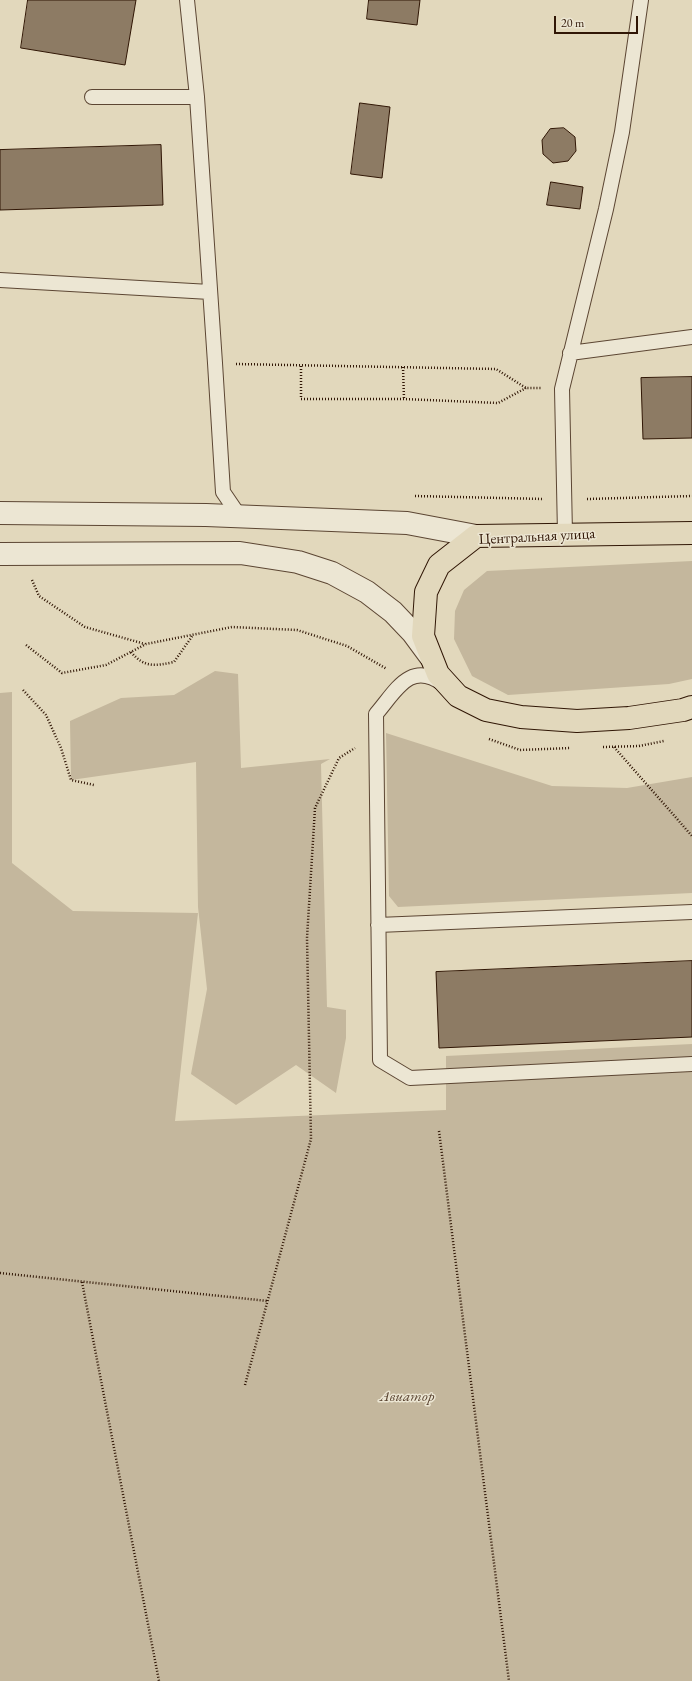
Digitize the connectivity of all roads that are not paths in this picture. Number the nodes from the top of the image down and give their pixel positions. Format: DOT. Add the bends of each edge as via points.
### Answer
graph roads {
  1 [pos="187,0"];
  2 [pos="641,0"];
  3 [pos="92,97"];
  4 [pos="197,97"];
  5 [pos="0,280"];
  6 [pos="210,292"];
  7 [pos="692,337"];
  8 [pos="570,353"];
  9 [pos="0,513"];
  10 [pos="240,517"];
  11 [pos="692,533"];
  12 [pos="565,534"];
  13 [pos="476,536"];
  14 [pos="10,554"];
  15 [pos="431,657"];
  16 [pos="458,696"];
  17 [pos="692,707"];
  18 [pos="692,912"];
  19 [pos="378,925"];
  20 [pos="692,1064"];
  1 -- 4 [label="lane"];
  2 -- 8 [label="lane" via="622,132 606,209"];
  3 -- 4 [label="lane"];
  4 -- 6 [label="lane"];
  5 -- 6 [label="lane"];
  6 -- 10 [label="lane" via="222,492"];
  7 -- 8 [label="lane"];
  8 -- 12 [label="lane" via="562,389"];
  9 -- 10 [label="street"];
  10 -- 13 [label="street" via="407,523"];
  11 -- 12 [label="main road, Центральная улица"];
  12 -- 13 [label="main road, Центральная улица"];
  13 -- 15 [label="main road, Центральная улица" via="439,565 426,592 423,636"];
  14 -- 15 [label="street" via="234,553 298,562 332,572 367,592 393,612"];
  15 -- 16 [label="main road, Центральная улица" via="438,674"];
  16 -- 17 [label="main road, Центральная улица" via="486,710 521,717 577,721 629,718"];
  16 -- 19 [label="lane" via="434,678 419,674 406,679 376,714"];
  18 -- 19 [label="lane"];
  19 -- 20 [label="lane" via="380,1060 410,1078"];
}
